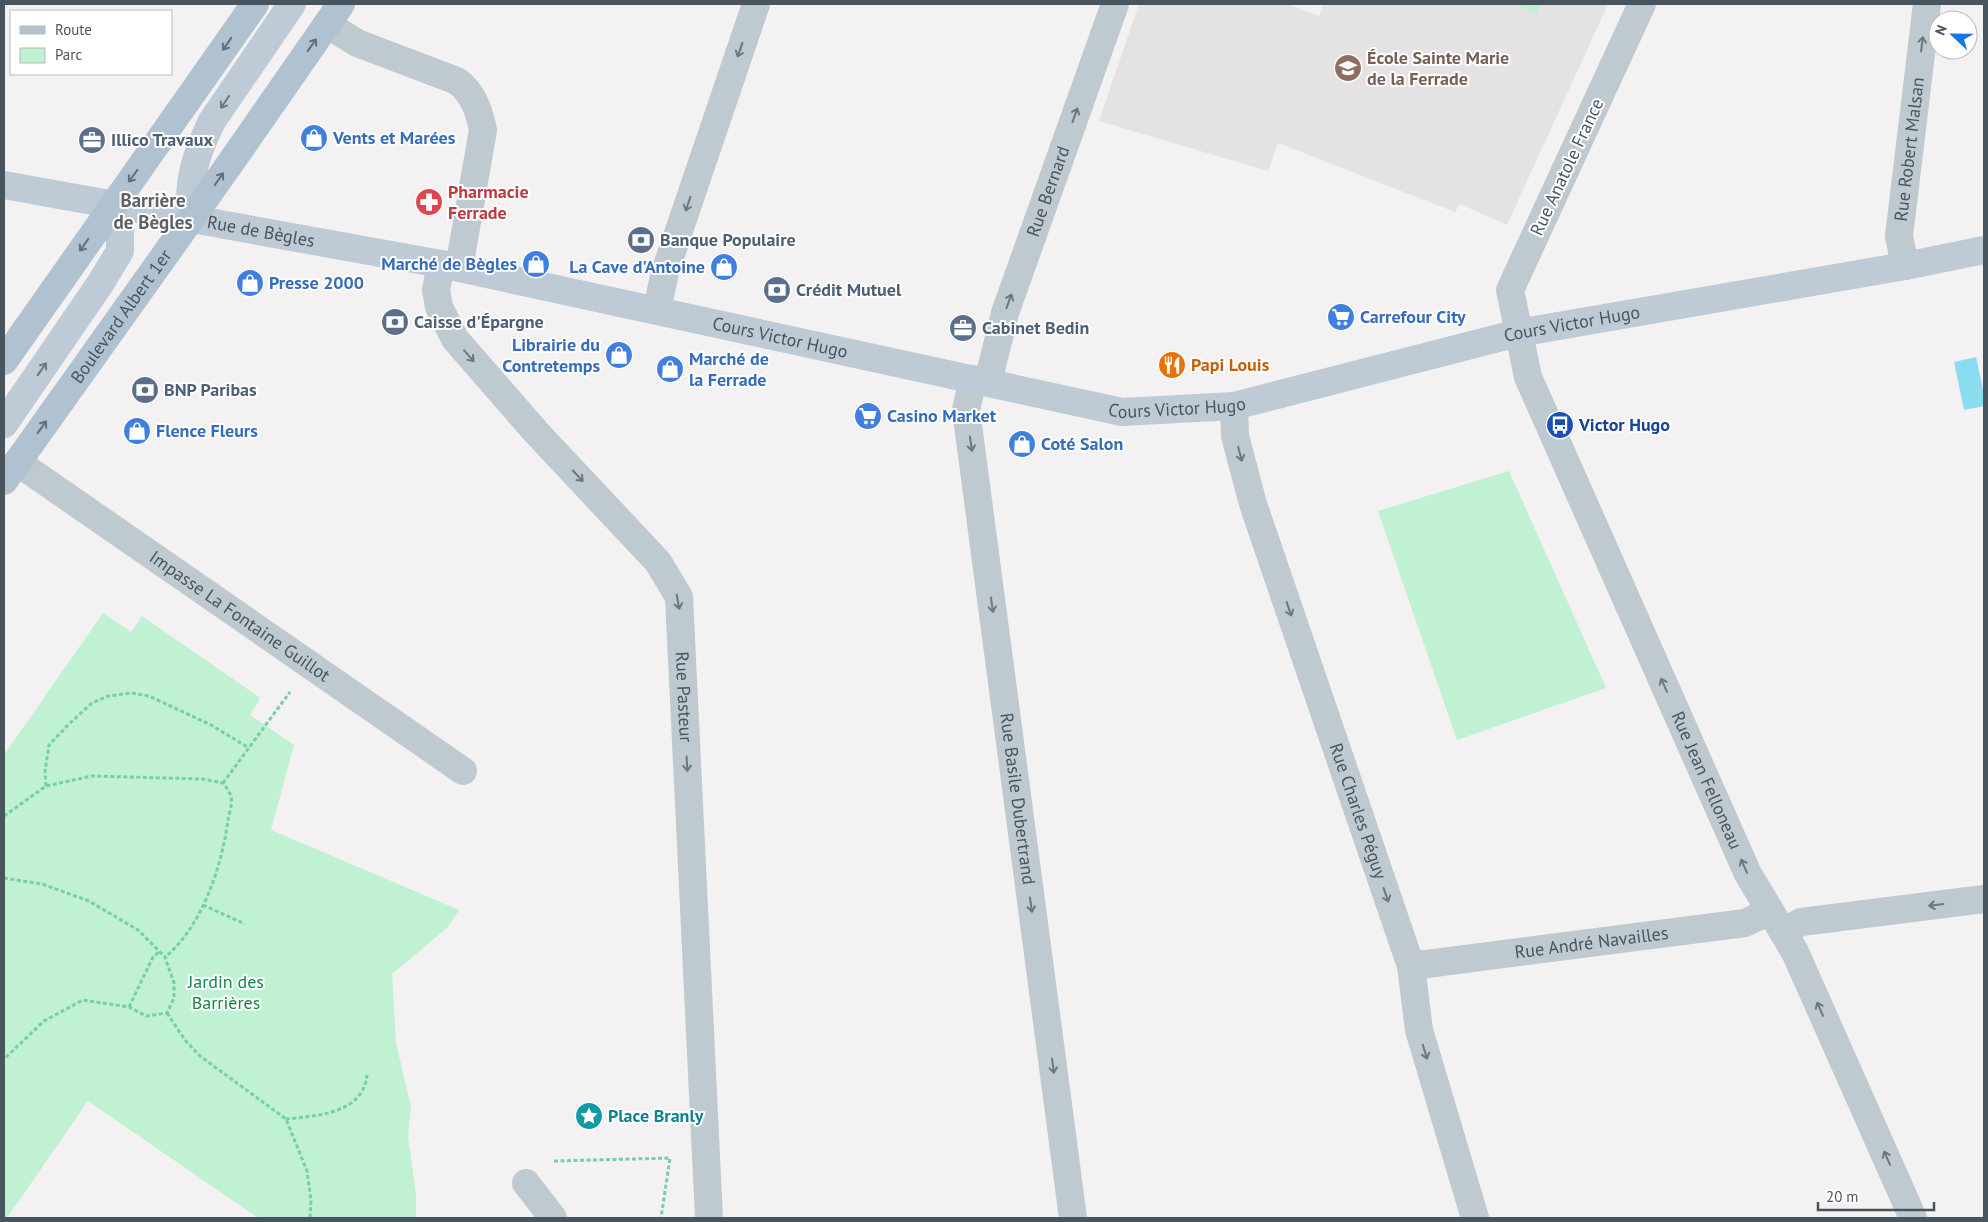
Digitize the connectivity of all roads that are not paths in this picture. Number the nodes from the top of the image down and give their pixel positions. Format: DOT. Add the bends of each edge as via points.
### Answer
graph roads {
  1 [pos="255,4"];
  2 [pos="292,4"];
  3 [pos="756,4"];
  4 [pos="1115,4"];
  5 [pos="1642,4"];
  6 [pos="1927,4"];
  7 [pos="334,14"];
  8 [pos="4,185"];
  9 [pos="112,205"];
  10 [pos="191,218"];
  11 [pos="1984,250"];
  12 [pos="370,251"];
  13 [pos="450,266"];
  14 [pos="1905,266"];
  15 [pos="656,310"];
  16 [pos="1518,334"];
  17 [pos="4,361"];
  18 [pos="981,381"];
  19 [pos="1234,406"];
  20 [pos="4,424"];
  21 [pos="11,472"];
  22 [pos="463,771"];
  23 [pos="1984,899"];
  24 [pos="1776,921"];
  25 [pos="1410,966"];
  26 [pos="526,1183"];
  27 [pos="553,1218"];
  28 [pos="709,1218"];
  29 [pos="1073,1218"];
  30 [pos="1475,1218"];
  31 [pos="1914,1218"];
  1 -- 9 [label="main road, one-way"];
  2 -- 10 [label="street, one-way" via="212,120 191,180"];
  3 -- 15 [label="street, one-way" via="665,272"];
  18 -- 4 [label="street, Rue Bernard, one-way"];
  5 -- 16 [label="street, Rue Anatole France" via="1510,290"];
  14 -- 6 [label="street, Rue Robert Malsan, one-way" via="1899,236"];
  10 -- 7 [label="main road, Boulevard Albert 1er, one-way"];
  7 -- 13 [label="street, Rue Pasteur" via="357,44 457,81 474,100 482,130"];
  8 -- 9 [label="street, Rue de Bègles"];
  9 -- 10 [label="street, Rue de Bègles"];
  9 -- 17 [label="main road, one-way"];
  20 -- 9 [label="street, one-way" via="120,251 120,222"];
  10 -- 12 [label="street, Rue de Bègles"];
  21 -- 10 [label="main road, Boulevard Albert 1er, one-way"];
  11 -- 14 [label="street, Cours Victor Hugo"];
  12 -- 13 [label="street, Cours Victor Hugo"];
  13 -- 15 [label="street, Cours Victor Hugo"];
  13 -- 28 [label="street, Rue Pasteur, one-way" via="436,290 439,306 455,339 536,432 658,562 679,597"];
  14 -- 16 [label="street, Cours Victor Hugo"];
  15 -- 18 [label="street, Cours Victor Hugo"];
  16 -- 19 [label="street, Cours Victor Hugo"];
  24 -- 16 [label="street, Rue Jean Felloneau, one-way" via="1748,874 1528,377"];
  18 -- 19 [label="street, Cours Victor Hugo" via="1122,412"];
  18 -- 29 [label="street, Rue Basile Dubertrand, one-way" via="966,410"];
  19 -- 25 [label="street, Rue Charles Péguy, one-way" via="1235,436 1253,504"];
  21 -- 22 [label="street, Impasse La Fontaine Guillot" via="310,665"];
  23 -- 24 [label="street, Rue André Navailles, one-way" via="1801,922"];
  24 -- 25 [label="street, Rue André Navailles" via="1745,922"];
  31 -- 24 [label="street, Rue Jean Felloneau, one-way" via="1794,952"];
  25 -- 30 [label="street, Rue Charles Péguy, one-way" via="1419,1030"];
  26 -- 27 [label="street"];
}
